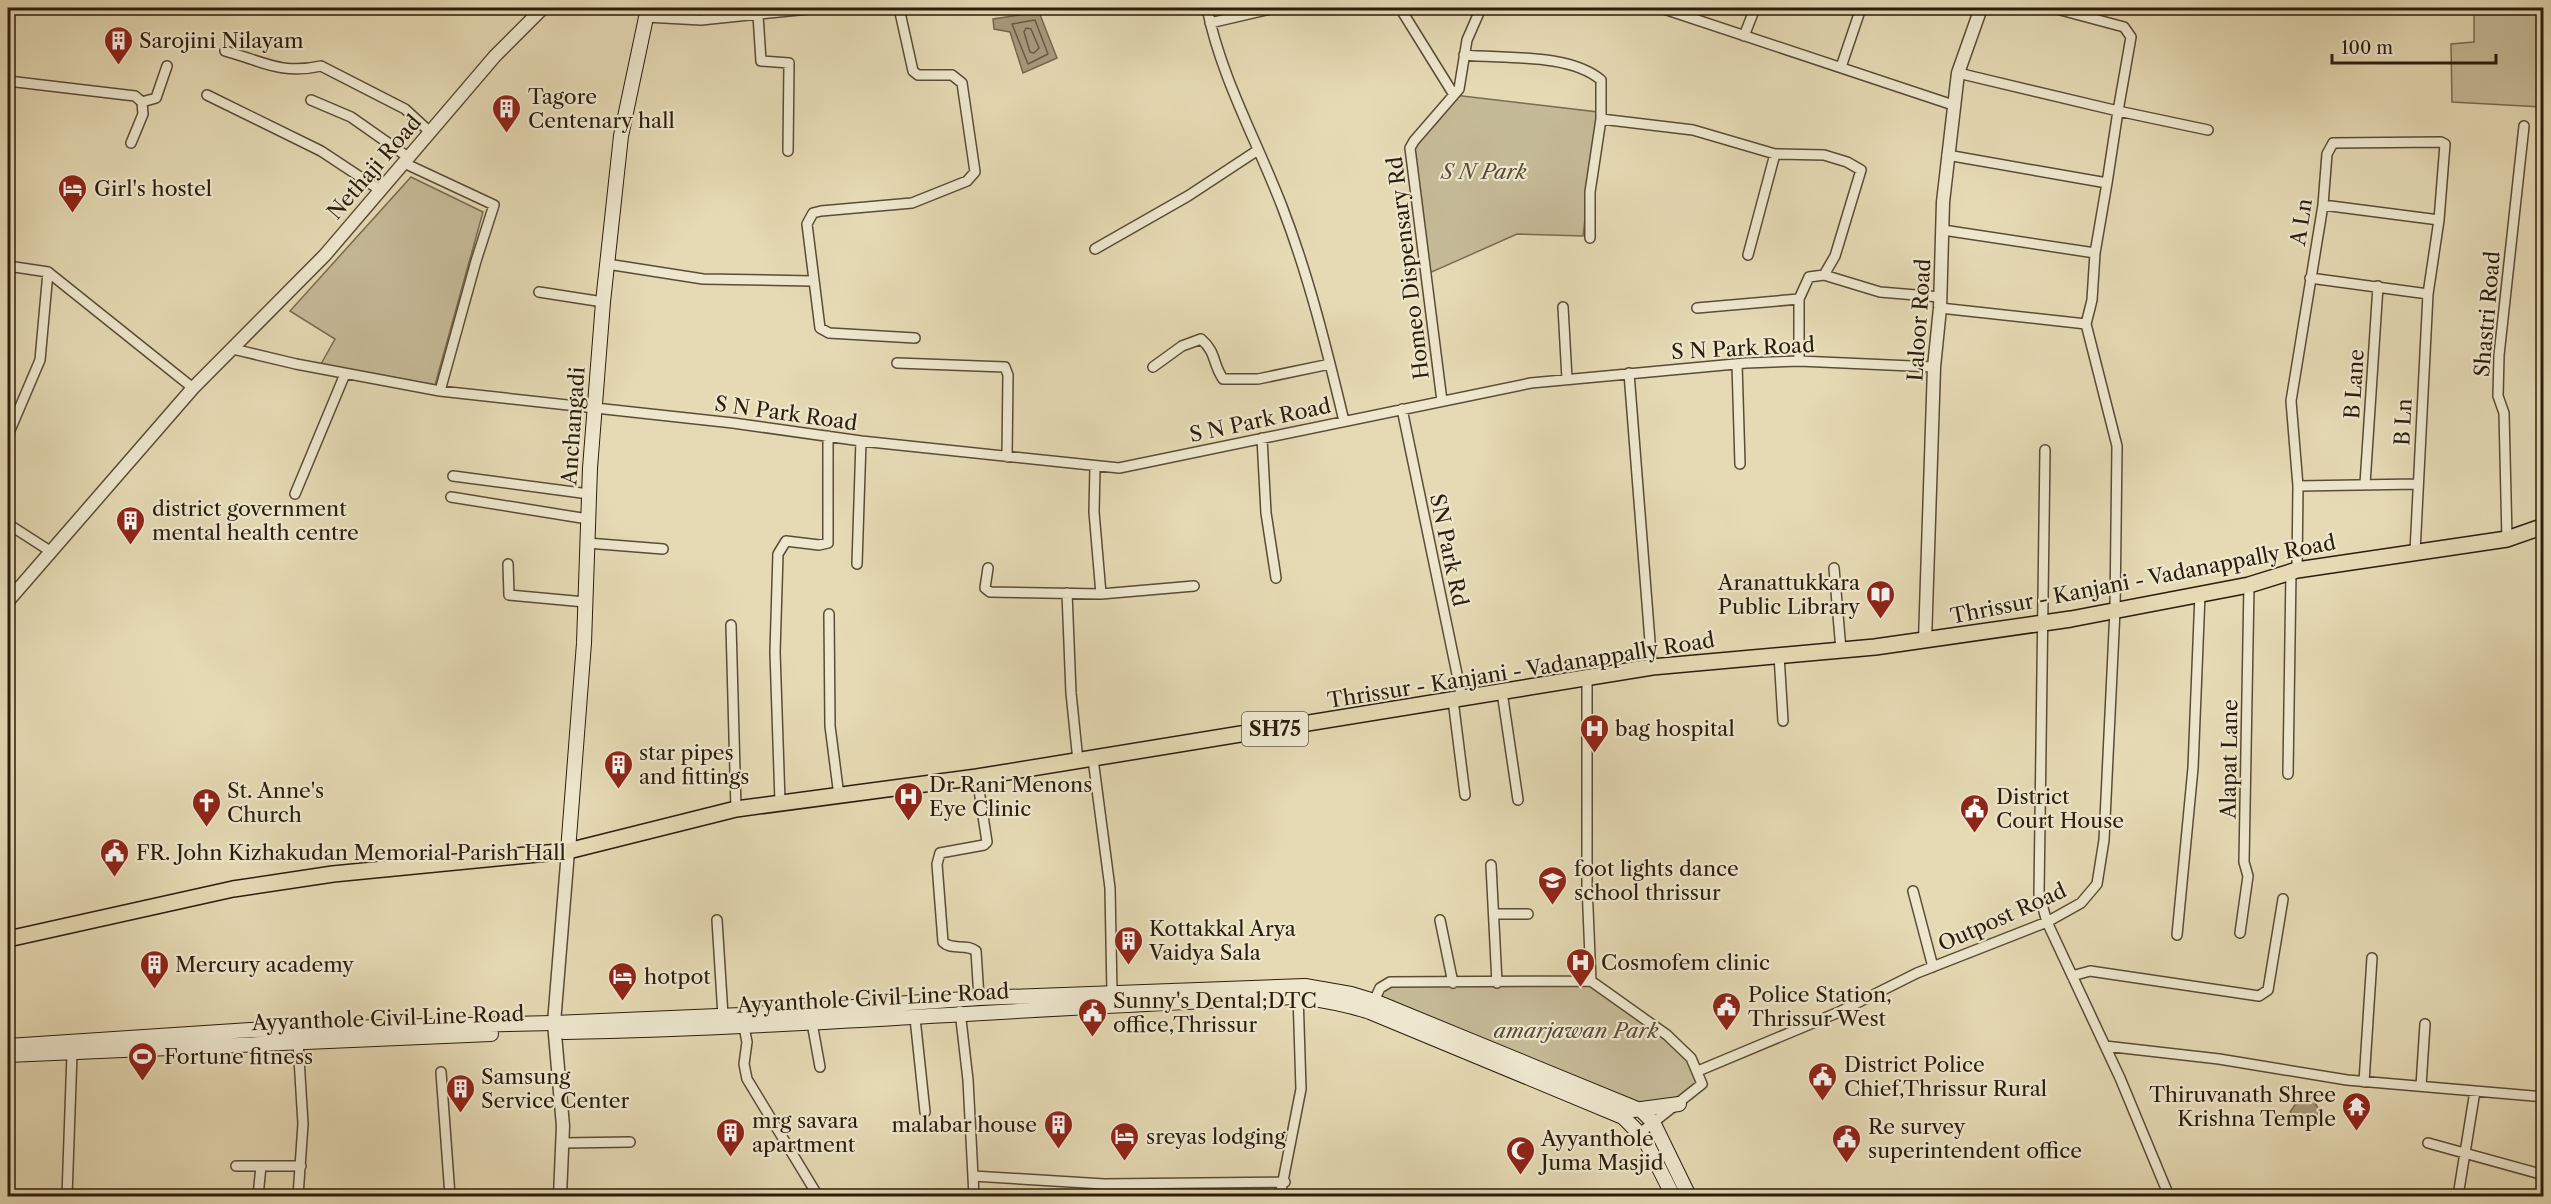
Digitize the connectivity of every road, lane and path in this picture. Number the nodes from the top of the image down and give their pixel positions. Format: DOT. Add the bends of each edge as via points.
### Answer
graph roads {
  1 [pos="543,8"];
  2 [pos="819,8"];
  3 [pos="899,8"];
  4 [pos="1207,8"];
  5 [pos="1275,8"];
  6 [pos="1334,8"];
  7 [pos="1351,8"];
  8 [pos="1400,8"];
  9 [pos="1481,8"];
  10 [pos="1660,8"];
  11 [pos="1755,8"];
  12 [pos="1861,8"];
  13 [pos="1981,8"];
  14 [pos="2053,8"];
  15 [pos="803,9"];
  16 [pos="647,12"];
  17 [pos="758,15"];
  18 [pos="1210,23"];
  19 [pos="1744,36"];
  20 [pos="225,51"];
  21 [pos="1464,55"];
  22 [pos="167,66"];
  23 [pos="1841,67"];
  24 [pos="1958,73"];
  25 [pos="8,81"];
  26 [pos="207,95"];
  27 [pos="1454,95"];
  28 [pos="311,100"];
  29 [pos="142,102"];
  30 [pos="1953,105"];
  31 [pos="2118,111"];
  32 [pos="1601,119"];
  33 [pos="2524,126"];
  34 [pos="2208,130"];
  35 [pos="430,132"];
  36 [pos="131,143"];
  37 [pos="1258,150"];
  38 [pos="788,151"];
  39 [pos="1775,154"];
  40 [pos="1947,155"];
  41 [pos="406,160"];
  42 [pos="2107,183"];
  43 [pos="380,190"];
  44 [pos="2322,205"];
  45 [pos="2439,220"];
  46 [pos="1943,231"];
  47 [pos="1590,238"];
  48 [pos="1095,249"];
  49 [pos="2095,253"];
  50 [pos="1748,255"];
  51 [pos="607,264"];
  52 [pos="8,266"];
  53 [pos="48,272"];
  54 [pos="1824,275"];
  55 [pos="2310,278"];
  56 [pos="812,281"];
  57 [pos="2378,286"];
  58 [pos="539,292"];
  59 [pos="2428,294"];
  60 [pos="1798,299"];
  61 [pos="603,302"];
  62 [pos="1940,302"];
  63 [pos="1563,307"];
  64 [pos="1697,308"];
  65 [pos="2086,324"];
  66 [pos="915,338"];
  67 [pos="233,349"];
  68 [pos="1799,361"];
  69 [pos="897,363"];
  70 [pos="1330,364"];
  71 [pos="1737,364"];
  72 [pos="1153,367"];
  73 [pos="1934,367"];
  74 [pos="1629,373"];
  75 [pos="345,374"];
  76 [pos="1567,379"];
  77 [pos="193,388"];
  78 [pos="440,391"];
  79 [pos="1442,401"];
  80 [pos="594,407"];
  81 [pos="1402,409"];
  82 [pos="1344,421"];
  83 [pos="8,435"];
  84 [pos="828,436"];
  85 [pos="1262,438"];
  86 [pos="861,441"];
  87 [pos="2044,450"];
  88 [pos="1008,457"];
  89 [pos="1740,464"];
  90 [pos="1095,467"];
  91 [pos="453,476"];
  92 [pos="2365,484"];
  93 [pos="2417,484"];
  94 [pos="2298,486"];
  95 [pos="295,494"];
  96 [pos="589,494"];
  97 [pos="451,497"];
  98 [pos="588,519"];
  99 [pos="8,524"];
  100 [pos="2544,526"];
  101 [pos="2507,539"];
  102 [pos="587,543"];
  103 [pos="663,549"];
  104 [pos="50,550"];
  105 [pos="2415,552"];
  106 [pos="508,564"];
  107 [pos="857,564"];
  108 [pos="988,568"];
  109 [pos="1834,568"];
  110 [pos="2294,571"];
  111 [pos="1276,578"];
  112 [pos="2249,585"];
  113 [pos="1194,586"];
  114 [pos="1067,593"];
  115 [pos="1101,594"];
  116 [pos="2200,594"];
  117 [pos="8,601"];
  118 [pos="585,602"];
  119 [pos="2115,610"];
  120 [pos="829,614"];
  121 [pos="2043,622"];
  122 [pos="730,625"];
  123 [pos="1925,640"];
  124 [pos="1841,650"];
  125 [pos="1779,655"];
  126 [pos="1652,667"];
  127 [pos="1587,679"];
  128 [pos="1502,692"];
  129 [pos="1457,699"];
  130 [pos="1783,721"];
  131 [pos="1086,760"];
  132 [pos="2288,774"];
  133 [pos="977,777"];
  134 [pos="1465,795"];
  135 [pos="839,796"];
  136 [pos="1518,800"];
  137 [pos="780,802"];
  138 [pos="736,809"];
  139 [pos="568,851"];
  140 [pos="1491,865"];
  141 [pos="1913,891"];
  142 [pos="2283,899"];
  143 [pos="1494,914"];
  144 [pos="1528,914"];
  145 [pos="717,920"];
  146 [pos="1440,920"];
  147 [pos="2047,922"];
  148 [pos="2240,933"];
  149 [pos="2177,934"];
  150 [pos="8,939"];
  151 [pos="2372,958"];
  152 [pos="1934,967"];
  153 [pos="2072,976"];
  154 [pos="1591,981"];
  155 [pos="1453,982"];
  156 [pos="1497,983"];
  157 [pos="1298,992"];
  158 [pos="1112,993"];
  159 [pos="1154,997"];
  160 [pos="979,998"];
  161 [pos="1344,998"];
  162 [pos="958,1000"];
  163 [pos="1374,1001"];
  164 [pos="723,1016"];
  165 [pos="960,1016"];
  166 [pos="915,1018"];
  167 [pos="807,1019"];
  168 [pos="2425,1024"];
  169 [pos="744,1026"];
  170 [pos="554,1028"];
  171 [pos="298,1042"];
  172 [pos="8,1046"];
  173 [pos="2104,1046"];
  174 [pos="72,1054"];
  175 [pos="8,1055"];
  176 [pos="820,1067"];
  177 [pos="1698,1071"];
  178 [pos="441,1072"];
  179 [pos="2364,1082"];
  180 [pos="2421,1086"];
  181 [pos="2475,1091"];
  182 [pos="2544,1097"];
  183 [pos="1679,1104"];
  184 [pos="1636,1108"];
  185 [pos="925,1112"];
  186 [pos="1626,1119"];
  187 [pos="1653,1122"];
  188 [pos="1640,1133"];
  189 [pos="630,1142"];
  190 [pos="563,1143"];
  191 [pos="2428,1143"];
  192 [pos="2463,1153"];
  193 [pos="236,1166"];
  194 [pos="261,1166"];
  195 [pos="301,1166"];
  196 [pos="2544,1175"];
  197 [pos="972,1176"];
  198 [pos="1285,1182"];
  199 [pos="814,1195"];
  200 [pos="67,1197"];
  201 [pos="258,1197"];
  202 [pos="298,1197"];
  203 [pos="450,1197"];
  204 [pos="560,1197"];
  205 [pos="974,1197"];
  206 [pos="1281,1197"];
  207 [pos="1673,1197"];
  208 [pos="1689,1197"];
  209 [pos="2169,1197"];
  210 [pos="2458,1197"];
  1 -- 35 [label="street, Nethaji Road" via="495,56"];
  2 -- 15 [label="street"];
  3 -- 56 [label="street" via="913,71 918,75 952,75 962,82 975,172 967,181 912,203 813,213 807,224"];
  4 -- 18 [label="street"];
  5 -- 18 [label="street"];
  6 -- 7 [label="street"];
  8 -- 27 [label="street"];
  9 -- 21 [label="street, Homeo Dispensary Rd"];
  10 -- 19 [label="street"];
  11 -- 19 [label="street"];
  12 -- 23 [label="street"];
  13 -- 24 [label="street, Laloor Road"];
  14 -- 31 [label="street" via="2124,27 2131,37"];
  15 -- 17 [label="street"];
  16 -- 17 [label="street" via="701,20"];
  16 -- 51 [label="main road, Anchangadi" via="621,136"];
  17 -- 38 [label="street" via="761,61 789,63"];
  18 -- 37 [label="street"];
  19 -- 23 [label="street"];
  20 -- 35 [label="street" via="272,68 321,66 405,110"];
  21 -- 27 [label="street, Homeo Dispensary Rd" via="1463,77"];
  21 -- 32 [label="street" via="1586,69 1601,80"];
  22 -- 29 [label="street" via="156,98"];
  23 -- 30 [label="street"];
  24 -- 30 [label="street, Laloor Road"];
  24 -- 31 [label="street"];
  25 -- 29 [label="street" via="135,96"];
  26 -- 43 [label="street" via="321,152"];
  27 -- 79 [label="street, Homeo Dispensary Rd" via="1414,141 1410,158"];
  28 -- 41 [label="street" via="351,117"];
  29 -- 36 [label="street" via="142,114"];
  30 -- 40 [label="street, Laloor Road"];
  31 -- 34 [label="street"];
  31 -- 42 [label="street"];
  32 -- 39 [label="street" via="1693,130"];
  32 -- 47 [label="street" via="1590,192"];
  33 -- 101 [label="street, Shastri Road" via="2499,355"];
  35 -- 41 [label="street, Nethaji Road"];
  37 -- 48 [label="street"];
  37 -- 70 [label="street" via="1304,269"];
  39 -- 50 [label="street"];
  39 -- 54 [label="street" via="1824,155 1861,170 1835,256"];
  40 -- 42 [label="street"];
  40 -- 46 [label="street, Laloor Road"];
  41 -- 43 [label="street, Nethaji Road"];
  41 -- 78 [label="street" via="494,205"];
  42 -- 49 [label="street"];
  43 -- 67 [label="street, Nethaji Road" via="325,255"];
  44 -- 45 [label="street"];
  44 -- 45 [label="street, A Ln" via="2327,154 2333,143 2441,142 2446,154"];
  44 -- 55 [label="street, A Ln"];
  45 -- 59 [label="street, A Ln"];
  46 -- 49 [label="street"];
  46 -- 62 [label="street, Laloor Road"];
  49 -- 65 [label="street"];
  51 -- 56 [label="street" via="703,279"];
  51 -- 61 [label="main road, Anchangadi"];
  52 -- 53 [label="street"];
  53 -- 77 [label="street"];
  53 -- 83 [label="street" via="40,360"];
  54 -- 60 [label="street" via="1809,277"];
  54 -- 62 [label="street" via="1880,292"];
  55 -- 57 [label="street"];
  55 -- 94 [label="street, A Ln" via="2290,401"];
  56 -- 66 [label="street" via="820,328 829,333"];
  57 -- 59 [label="street"];
  57 -- 92 [label="street, B Lane"];
  58 -- 61 [label="street"];
  59 -- 93 [label="street, B Ln"];
  60 -- 64 [label="street"];
  60 -- 68 [label="street"];
  61 -- 80 [label="main road, Anchangadi"];
  62 -- 65 [label="street"];
  62 -- 73 [label="street, Laloor Road"];
  63 -- 76 [label="street"];
  65 -- 119 [label="street, Outpost Road" via="2116,446"];
  67 -- 75 [label="street"];
  67 -- 77 [label="street, Nethaji Road"];
  68 -- 71 [label="street, S N Park Road"];
  68 -- 73 [label="street, S N Park Road"];
  69 -- 88 [label="street" via="1005,367"];
  70 -- 72 [label="street" via="1258,379 1223,379 1216,369 1212,349 1201,339 1182,346"];
  70 -- 82 [label="street"];
  71 -- 74 [label="street, S N Park Road"];
  71 -- 89 [label="street"];
  73 -- 123 [label="street, Laloor Road"];
  74 -- 76 [label="street, S N Park Road"];
  74 -- 126 [label="street"];
  75 -- 78 [label="street"];
  75 -- 95 [label="street"];
  76 -- 79 [label="street, S N Park Road" via="1531,382"];
  77 -- 104 [label="street, Nethaji Road"];
  78 -- 80 [label="street"];
  79 -- 81 [label="street, S N Park Road"];
  80 -- 84 [label="street, S N Park Road"];
  80 -- 96 [label="main road, Anchangadi"];
  81 -- 82 [label="street, S N Park Road"];
  81 -- 129 [label="street, SN Park Rd"];
  82 -- 85 [label="street, S N Park Road"];
  84 -- 86 [label="street, S N Park Road"];
  84 -- 137 [label="street" via="828,543 786,541 778,554 775,652"];
  85 -- 90 [label="street, S N Park Road" via="1119,468"];
  85 -- 111 [label="street" via="1266,513"];
  86 -- 88 [label="street, S N Park Road"];
  86 -- 107 [label="street"];
  87 -- 121 [label="street"];
  88 -- 90 [label="street, S N Park Road"];
  90 -- 115 [label="street" via="1094,512"];
  91 -- 96 [label="street"];
  92 -- 93 [label="street"];
  92 -- 94 [label="street"];
  93 -- 105 [label="street, B Ln"];
  94 -- 110 [label="street, A Ln"];
  96 -- 98 [label="main road, Anchangadi"];
  97 -- 98 [label="street"];
  98 -- 102 [label="main road, Anchangadi"];
  99 -- 104 [label="street"];
  100 -- 101 [label="main road, Thrissur - Kanjani - Vadanappally Road / SH75"];
  101 -- 105 [label="main road, Thrissur - Kanjani - Vadanappally Road / SH75"];
  102 -- 103 [label="street"];
  102 -- 118 [label="main road, Anchangadi"];
  104 -- 117 [label="street, Nethaji Road"];
  105 -- 110 [label="main road, Thrissur - Kanjani - Vadanappally Road / SH75"];
  106 -- 118 [label="street" via="509,595"];
  108 -- 114 [label="street" via="986,591"];
  109 -- 124 [label="street"];
  110 -- 112 [label="main road, Thrissur - Kanjani - Vadanappally Road / SH75"];
  110 -- 132 [label="street, A Ln"];
  112 -- 116 [label="main road, Thrissur - Kanjani - Vadanappally Road / SH75"];
  112 -- 148 [label="street, Alapat Lane" via="2244,862 2248,876"];
  113 -- 115 [label="street"];
  114 -- 115 [label="street"];
  114 -- 131 [label="street" via="1071,693"];
  116 -- 119 [label="main road, Thrissur - Kanjani - Vadanappally Road / SH75"];
  116 -- 149 [label="street" via="2193,768"];
  118 -- 139 [label="main road, Anchangadi"];
  119 -- 121 [label="main road, Thrissur - Kanjani - Vadanappally Road / SH75"];
  119 -- 147 [label="street, Outpost Road" via="2104,840 2097,884 2081,903"];
  120 -- 135 [label="street" via="830,726"];
  121 -- 123 [label="main road, Thrissur - Kanjani - Vadanappally Road / SH75"];
  121 -- 147 [label="street" via="2039,894"];
  122 -- 138 [label="street"];
  123 -- 124 [label="main road, Thrissur - Kanjani - Vadanappally Road / SH75"];
  124 -- 125 [label="main road, Thrissur - Kanjani - Vadanappally Road / SH75"];
  125 -- 126 [label="main road, Thrissur - Kanjani - Vadanappally Road / SH75"];
  125 -- 130 [label="street"];
  126 -- 127 [label="main road, Thrissur - Kanjani - Vadanappally Road / SH75"];
  127 -- 128 [label="main road, Thrissur - Kanjani - Vadanappally Road / SH75"];
  127 -- 154 [label="street"];
  128 -- 129 [label="main road, Thrissur - Kanjani - Vadanappally Road / SH75"];
  128 -- 136 [label="street"];
  129 -- 131 [label="main road, Thrissur - Kanjani - Vadanappally Road / SH75"];
  129 -- 134 [label="street, SN Park Rd"];
  131 -- 133 [label="main road, Thrissur - Kanjani - Vadanappally Road / SH75"];
  131 -- 158 [label="street" via="1110,888"];
  133 -- 135 [label="main road, Thrissur - Kanjani - Vadanappally Road / SH75"];
  133 -- 160 [label="street" via="987,842 940,853 937,864 943,942 976,951"];
  135 -- 137 [label="main road, Thrissur - Kanjani - Vadanappally Road / SH75"];
  137 -- 138 [label="main road, Thrissur - Kanjani - Vadanappally Road / SH75"];
  138 -- 139 [label="main road, Thrissur - Kanjani - Vadanappally Road / SH75"];
  139 -- 150 [label="main road, Thrissur - Kanjani - Vadanappally Road / SH75" via="333,874 233,889"];
  139 -- 170 [label="street"];
  140 -- 143 [label="street"];
  141 -- 152 [label="street"];
  142 -- 153 [label="street" via="2268,990 2259,996 2090,971"];
  143 -- 144 [label="street"];
  143 -- 156 [label="street"];
  145 -- 164 [label="street"];
  146 -- 155 [label="street"];
  147 -- 152 [label="street, Outpost Road"];
  147 -- 153 [label="street"];
  151 -- 179 [label="street"];
  152 -- 177 [label="street, Outpost Road"];
  153 -- 173 [label="street"];
  154 -- 156 [label="street"];
  154 -- 177 [label="street" via="1667,1035 1691,1058"];
  155 -- 156 [label="street"];
  155 -- 163 [label="street" via="1390,982 1380,988"];
  157 -- 159 [label="main road, Ayyanthole Civil Line Road"];
  157 -- 161 [label="main road, Ayyanthole Civil Line Road"];
  157 -- 198 [label="street" via="1301,1089"];
  158 -- 159 [label="main road, Ayyanthole Civil Line Road"];
  158 -- 160 [label="main road, Ayyanthole Civil Line Road"];
  159 -- 165 [label="main road, Ayyanthole Civil Line Road"];
  160 -- 162 [label="main road, Ayyanthole Civil Line Road"];
  161 -- 163 [label="main road, Ayyanthole Civil Line Road"];
  161 -- 186 [label="main road, Ayyanthole Civil Line Road"];
  162 -- 165 [label="street"];
  162 -- 167 [label="main road, Ayyanthole Civil Line Road"];
  163 -- 184 [label="main road, Ayyanthole Civil Line Road"];
  164 -- 167 [label="main road, Ayyanthole Civil Line Road"];
  164 -- 170 [label="main road, Ayyanthole Civil Line Road"];
  165 -- 166 [label="main road, Ayyanthole Civil Line Road"];
  165 -- 197 [label="street" via="968,1080"];
  166 -- 167 [label="main road, Ayyanthole Civil Line Road"];
  166 -- 185 [label="street"];
  167 -- 169 [label="main road, Ayyanthole Civil Line Road"];
  167 -- 176 [label="street"];
  168 -- 180 [label="street"];
  169 -- 170 [label="main road, Ayyanthole Civil Line Road"];
  169 -- 199 [label="street" via="747,1080 760,1096"];
  170 -- 171 [label="main road, Ayyanthole Civil Line Road"];
  170 -- 172 [label="main road" via="250,1030"];
  170 -- 190 [label="street"];
  171 -- 174 [label="main road, Ayyanthole Civil Line Road"];
  171 -- 195 [label="street" via="303,1124"];
  173 -- 179 [label="street"];
  173 -- 209 [label="street"];
  174 -- 175 [label="main road, Ayyanthole Civil Line Road"];
  174 -- 200 [label="street"];
  177 -- 183 [label="street" via="1702,1084"];
  178 -- 203 [label="street"];
  179 -- 180 [label="street"];
  180 -- 181 [label="street"];
  181 -- 182 [label="street"];
  181 -- 192 [label="street"];
  183 -- 184 [label="main road"];
  183 -- 187 [label="street"];
  184 -- 186 [label="main road"];
  184 -- 187 [label="main road, Ayyanthole Civil Line Road"];
  186 -- 188 [label="main road, Ayyanthole Civil Line Road"];
  187 -- 188 [label="street"];
  187 -- 208 [label="main road, Ayyanthole Civil Line Road"];
  188 -- 207 [label="main road, Ayyanthole Civil Line Road"];
  189 -- 190 [label="street"];
  190 -- 204 [label="street"];
  191 -- 192 [label="street"];
  192 -- 196 [label="street"];
  192 -- 210 [label="street"];
  193 -- 194 [label="street"];
  194 -- 195 [label="street"];
  194 -- 201 [label="street"];
  195 -- 202 [label="street"];
  197 -- 198 [label="street" via="1104,1184"];
  197 -- 205 [label="street"];
  198 -- 206 [label="street"];
}
